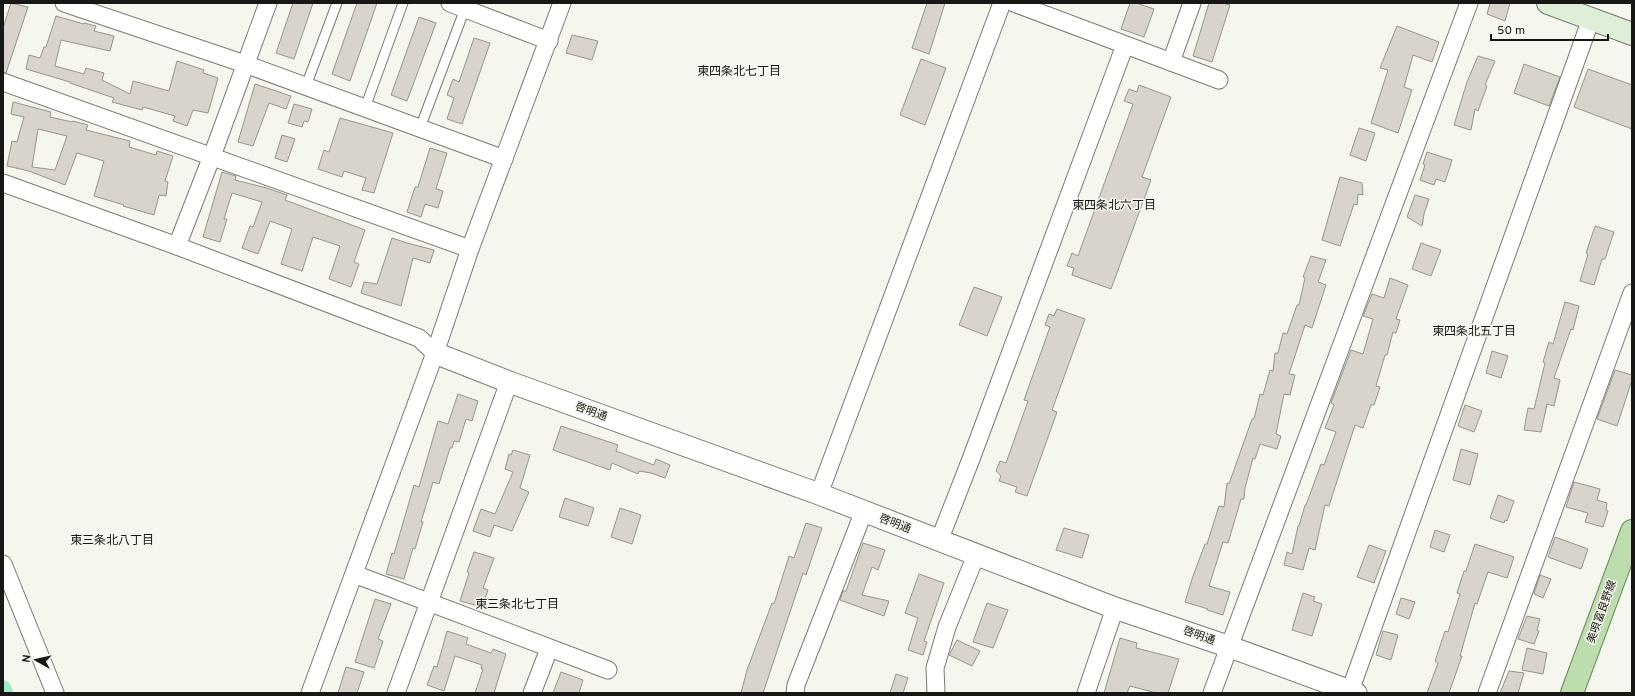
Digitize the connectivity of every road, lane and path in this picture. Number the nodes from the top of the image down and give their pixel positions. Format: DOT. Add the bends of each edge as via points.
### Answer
graph roads {
  1 [pos="64,3"];
  2 [pos="268,3"];
  3 [pos="337,3"];
  4 [pos="403,3"];
  5 [pos="562,3"];
  6 [pos="1002,3"];
  7 [pos="1014,3"];
  8 [pos="1192,3"];
  9 [pos="1469,3"];
  10 [pos="1548,3"];
  11 [pos="460,5"];
  12 [pos="1591,19"];
  13 [pos="1632,34"];
  14 [pos="549,41"];
  15 [pos="1125,45"];
  16 [pos="1171,62"];
  17 [pos="245,64"];
  18 [pos="1219,80"];
  19 [pos="3,82"];
  20 [pos="306,86"];
  21 [pos="365,108"];
  22 [pos="420,128"];
  23 [pos="212,156"];
  24 [pos="504,159"];
  25 [pos="3,183"];
  26 [pos="177,246"];
  27 [pos="470,249"];
  28 [pos="1632,293"];
  29 [pos="434,353"];
  30 [pos="510,382"];
  31 [pos="819,494"];
  32 [pos="864,511"];
  33 [pos="1632,531"];
  34 [pos="939,541"];
  35 [pos="976,555"];
  36 [pos="3,564"];
  37 [pos="354,574"];
  38 [pos="430,602"];
  39 [pos="1116,608"];
  40 [pos="1230,647"];
  41 [pos="549,648"];
  42 [pos="608,670"];
  43 [pos="1353,692"];
  44 [pos="55,693"];
  45 [pos="310,693"];
  46 [pos="396,693"];
  47 [pos="532,693"];
  48 [pos="795,693"];
  49 [pos="936,693"];
  50 [pos="1086,693"];
  51 [pos="1212,693"];
  52 [pos="1487,693"];
  53 [pos="1572,693"];
  1 -- 17 [label="street"];
  2 -- 17 [label="street"];
  3 -- 20 [label="lane"];
  4 -- 21 [label="lane"];
  5 -- 14 [label="street"];
  6 -- 31 [label="street"];
  7 -- 15 [label="street"];
  8 -- 16 [label="street"];
  9 -- 40 [label="street"];
  10 -- 12 [label="main road"];
  11 -- 14 [label="street"];
  11 -- 22 [label="lane"];
  12 -- 13 [label="main road"];
  12 -- 43 [label="street"];
  14 -- 24 [label="street"];
  15 -- 16 [label="street"];
  15 -- 34 [label="street"];
  16 -- 18 [label="street"];
  17 -- 20 [label="street"];
  17 -- 23 [label="street"];
  19 -- 23 [label="street"];
  20 -- 21 [label="street"];
  21 -- 22 [label="street"];
  22 -- 24 [label="street"];
  23 -- 26 [label="street"];
  23 -- 27 [label="street"];
  24 -- 27 [label="street"];
  25 -- 26 [label="street"];
  26 -- 29 [label="street" via="419,338"];
  27 -- 29 [label="street"];
  28 -- 52 [label="street"];
  29 -- 30 [label="street, 啓明通"];
  29 -- 37 [label="street"];
  30 -- 31 [label="street, 啓明通"];
  30 -- 38 [label="street"];
  31 -- 32 [label="street, 啓明通"];
  32 -- 34 [label="street, 啓明通"];
  32 -- 48 [label="street"];
  33 -- 53 [label="main road, 美唄富良野線"];
  34 -- 35 [label="street, 啓明通"];
  35 -- 39 [label="street, 啓明通"];
  35 -- 49 [label="street" via="947,627 934,668"];
  36 -- 44 [label="street"];
  37 -- 38 [label="street"];
  37 -- 45 [label="street"];
  38 -- 41 [label="street"];
  38 -- 46 [label="street"];
  39 -- 40 [label="street, 啓明通"];
  39 -- 50 [label="street"];
  40 -- 43 [label="street, 啓明通"];
  40 -- 51 [label="street"];
  41 -- 42 [label="street"];
  41 -- 47 [label="street"];
}
